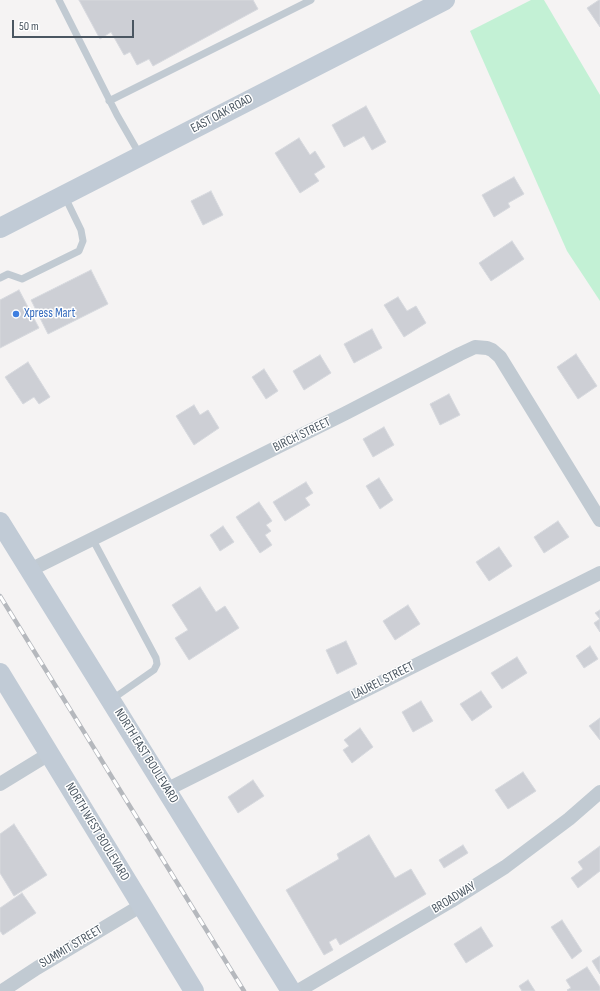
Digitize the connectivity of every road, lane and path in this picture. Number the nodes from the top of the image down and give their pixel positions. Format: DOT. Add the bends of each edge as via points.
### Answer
graph roads {
  1 [pos="59,0"];
  2 [pos="311,0"];
  3 [pos="445,0"];
  4 [pos="109,101"];
  5 [pos="141,156"];
  6 [pos="64,196"];
  7 [pos="0,228"];
  8 [pos="0,278"];
  9 [pos="600,520"];
  10 [pos="0,522"];
  11 [pos="93,540"];
  12 [pos="30,570"];
  13 [pos="600,573"];
  14 [pos="0,674"];
  15 [pos="110,700"];
  16 [pos="49,754"];
  17 [pos="0,784"];
  18 [pos="166,790"];
  19 [pos="600,792"];
  20 [pos="142,905"];
  21 [pos="2,991"];
  22 [pos="194,991"];
  23 [pos="291,991"];
  24 [pos="298,991"];
  1 -- 4 [label="lane"];
  2 -- 4 [label="lane"];
  3 -- 5 [label="main road, EAST OAK ROAD"];
  4 -- 5 [label="lane"];
  5 -- 6 [label="main road, EAST OAK ROAD"];
  6 -- 7 [label="main road, EAST OAK ROAD"];
  6 -- 8 [label="lane" via="81,230 82,241 79,251 22,279 8,274"];
  9 -- 11 [label="street, BIRCH STREET" via="500,357 487,348 475,348"];
  10 -- 12 [label="main road, NORTH EAST BOULEVARD"];
  11 -- 12 [label="street, BIRCH STREET"];
  11 -- 15 [label="lane" via="157,664 154,670"];
  12 -- 15 [label="main road, NORTH EAST BOULEVARD"];
  13 -- 18 [label="street, LAUREL STREET"];
  14 -- 16 [label="main road, NORTH WEST BOULEVARD"];
  15 -- 18 [label="main road, NORTH EAST BOULEVARD"];
  16 -- 17 [label="street"];
  16 -- 20 [label="main road, NORTH WEST BOULEVARD"];
  18 -- 23 [label="main road, NORTH EAST BOULEVARD"];
  19 -- 24 [label="street, BROADWAY" via="505,867"];
  20 -- 21 [label="street, SUMMIT STREET"];
  20 -- 22 [label="main road, NORTH WEST BOULEVARD"];
}
